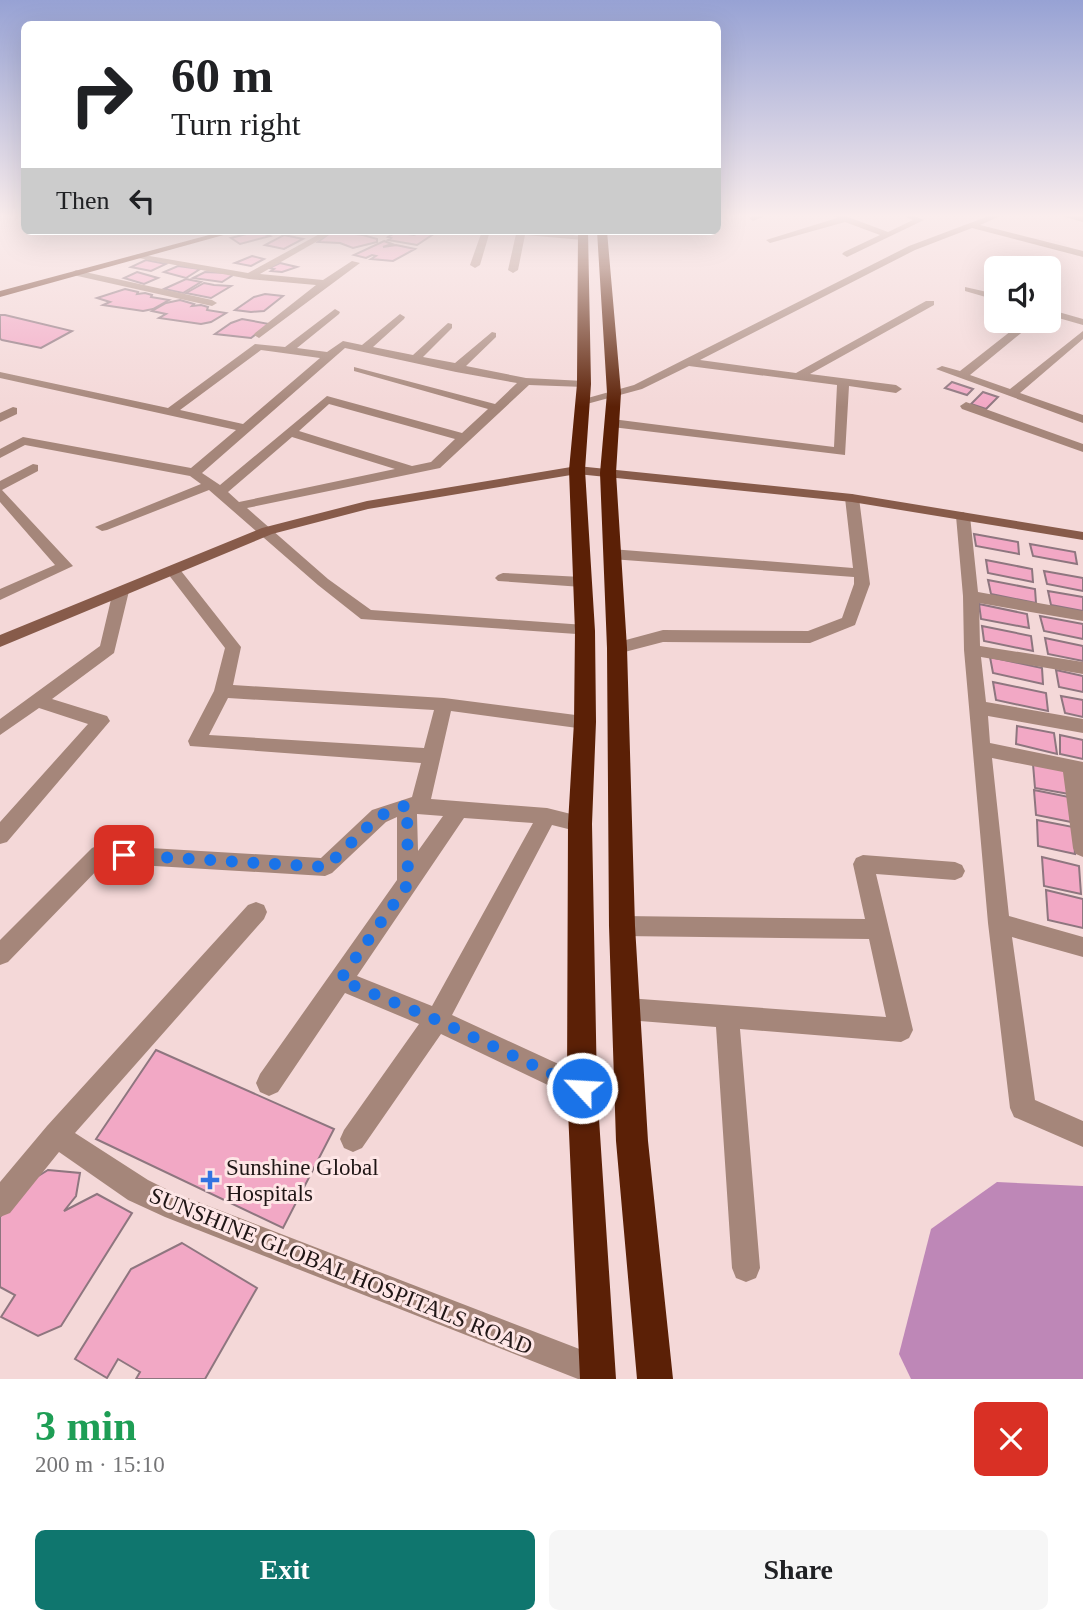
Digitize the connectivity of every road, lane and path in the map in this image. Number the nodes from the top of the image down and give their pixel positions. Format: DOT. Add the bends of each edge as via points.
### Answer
graph roads {
  1 [pos="33,278"];
  2 [pos="57,278"];
  3 [pos="100,278"];
  4 [pos="271,278"];
  5 [pos="333,278"];
  6 [pos="587,278"];
  7 [pos="596,278"];
  8 [pos="852,278"];
  9 [pos="325,284"];
  10 [pos="0,287"];
  11 [pos="968,289"];
  12 [pos="0,294"];
  13 [pos="984,294"];
  14 [pos="212,303"];
  15 [pos="930,303"];
  16 [pos="335,312"];
  17 [pos="1061,316"];
  18 [pos="400,317"];
  19 [pos="1083,322"];
  20 [pos="448,327"];
  21 [pos="1016,333"];
  22 [pos="1083,334"];
  23 [pos="259,335"];
  24 [pos="492,335"];
  25 [pos="289,349"];
  26 [pos="364,349"];
  27 [pos="328,356"];
  28 [pos="414,360"];
  29 [pos="688,362"];
  30 [pos="358,369"];
  31 [pos="456,369"];
  32 [pos="942,369"];
  33 [pos="0,375"];
  34 [pos="961,376"];
  35 [pos="797,377"];
  36 [pos="526,381"];
  37 [pos="843,384"];
  38 [pos="896,389"];
  39 [pos="583,392"];
  40 [pos="614,393"];
  41 [pos="1011,394"];
  42 [pos="1083,404"];
  43 [pos="966,406"];
  44 [pos="497,408"];
  45 [pos="13,411"];
  46 [pos="170,412"];
  47 [pos="1077,417"];
  48 [pos="0,418"];
  49 [pos="612,423"];
  50 [pos="245,428"];
  51 [pos="290,432"];
  52 [pos="464,438"];
  53 [pos="1083,448"];
  54 [pos="0,454"];
  55 [pos="33,468"];
  56 [pos="410,470"];
  57 [pos="577,470"];
  58 [pos="194,473"];
  59 [pos="608,473"];
  60 [pos="0,487"];
  61 [pos="215,488"];
  62 [pos="0,494"];
  63 [pos="852,499"];
  64 [pos="238,506"];
  65 [pos="963,516"];
  66 [pos="102,527"];
  67 [pos="267,531"];
  68 [pos="1083,536"];
  69 [pos="611,554"];
  70 [pos="173,570"];
  71 [pos="861,573"];
  72 [pos="503,579"];
  73 [pos="582,582"];
  74 [pos="121,591"];
  75 [pos="0,594"];
  76 [pos="971,596"];
  77 [pos="1083,616"];
  78 [pos="585,631"];
  79 [pos="0,641"];
  80 [pos="617,648"];
  81 [pos="972,650"];
  82 [pos="1083,668"];
  83 [pos="223,691"];
  84 [pos="37,701"];
  85 [pos="444,704"];
  86 [pos="980,708"];
  87 [pos="585,722"];
  88 [pos="1083,726"];
  89 [pos="0,728"];
  90 [pos="984,749"];
  91 [pos="432,756"];
  92 [pos="1078,768"];
  93 [pos="413,806"];
  94 [pos="459,809"];
  95 [pos="547,816"];
  96 [pos="580,824"];
  97 [pos="0,836"];
  98 [pos="1083,848"];
  99 [pos="955,871"];
  100 [pos="408,884"];
  101 [pos="256,912"];
  102 [pos="999,923"];
  103 [pos="622,926"];
  104 [pos="877,929"];
  105 [pos="1083,947"];
  106 [pos="0,955"];
  107 [pos="340,980"];
  108 [pos="627,1009"];
  109 [pos="727,1018"];
  110 [pos="437,1020"];
  111 [pos="269,1083"];
  112 [pos="582,1088"];
  113 [pos="1083,1134"];
  114 [pos="56,1135"];
  115 [pos="353,1139"];
  116 [pos="0,1203"];
  117 [pos="746,1268"];
  118 [pos="597,1375"];
  119 [pos="655,1379"];
  1 -- 10 [label="main road"];
  2 -- 12 [label="main road"];
  3 -- 14 [label="street"];
  4 -- 9 [label="street"];
  5 -- 9 [label="street"];
  6 -- 39 [label="highway"];
  7 -- 40 [label="highway"];
  8 -- 29 [label="street"];
  9 -- 23 [label="street"];
  11 -- 13 [label="street"];
  15 -- 35 [label="street"];
  16 -- 25 [label="street"];
  17 -- 19 [label="street"];
  18 -- 26 [label="street"];
  20 -- 28 [label="street"];
  21 -- 34 [label="street"];
  22 -- 41 [label="street"];
  24 -- 31 [label="street"];
  25 -- 27 [label="street"];
  25 -- 46 [label="street" via="259,346"];
  26 -- 27 [label="street" via="343,344"];
  26 -- 28 [label="street"];
  27 -- 50 [label="street"];
  28 -- 31 [label="street"];
  29 -- 35 [label="street"];
  29 -- 40 [label="street" via="638,387"];
  30 -- 44 [label="street"];
  31 -- 36 [label="street"];
  32 -- 34 [label="street"];
  33 -- 46 [label="street"];
  34 -- 41 [label="street"];
  35 -- 37 [label="street"];
  36 -- 39 [label="street"];
  36 -- 44 [label="street"];
  37 -- 38 [label="street"];
  37 -- 49 [label="street" via="840,452"];
  39 -- 40 [label="street"];
  39 -- 57 [label="highway"];
  40 -- 49 [label="highway"];
  41 -- 47 [label="street"];
  42 -- 47 [label="street"];
  43 -- 53 [label="street"];
  44 -- 52 [label="street"];
  45 -- 48 [label="street"];
  46 -- 50 [label="street"];
  49 -- 59 [label="highway"];
  50 -- 58 [label="street"];
  51 -- 52 [label="street" via="327,400"];
  51 -- 56 [label="street"];
  51 -- 61 [label="street"];
  52 -- 56 [label="street" via="435,465"];
  54 -- 58 [label="street" via="23,441"];
  55 -- 60 [label="street"];
  56 -- 64 [label="street"];
  57 -- 59 [label="street"];
  57 -- 67 [label="street" via="367,505"];
  57 -- 73 [label="highway"];
  58 -- 61 [label="street"];
  59 -- 63 [label="street"];
  59 -- 69 [label="highway"];
  61 -- 64 [label="street"];
  61 -- 66 [label="street"];
  62 -- 75 [label="street" via="65,566"];
  63 -- 65 [label="street"];
  63 -- 71 [label="street"];
  64 -- 67 [label="street"];
  65 -- 68 [label="street"];
  65 -- 76 [label="street"];
  67 -- 70 [label="street"];
  67 -- 78 [label="street" via="367,615"];
  69 -- 71 [label="street"];
  69 -- 80 [label="highway"];
  70 -- 74 [label="street"];
  70 -- 83 [label="street" via="233,647"];
  71 -- 80 [label="street" via="862,584 849,621 810,637 663,636"];
  72 -- 73 [label="street"];
  73 -- 78 [label="highway"];
  74 -- 79 [label="street"];
  74 -- 84 [label="street" via="108,649"];
  76 -- 77 [label="street"];
  76 -- 81 [label="street"];
  78 -- 87 [label="highway"];
  80 -- 103 [label="highway"];
  81 -- 82 [label="street"];
  81 -- 86 [label="street"];
  83 -- 85 [label="street"];
  83 -- 91 [label="street" via="197,741"];
  84 -- 89 [label="street"];
  84 -- 97 [label="street" via="101,721"];
  85 -- 87 [label="street"];
  85 -- 91 [label="street"];
  86 -- 88 [label="street"];
  86 -- 90 [label="street"];
  87 -- 96 [label="highway"];
  90 -- 92 [label="street"];
  90 -- 102 [label="street"];
  91 -- 93 [label="street"];
  92 -- 98 [label="street"];
  93 -- 94 [label="street"];
  93 -- 100 [label="street"];
  93 -- 106 [label="street" via="379,816 326,867 99,854"];
  94 -- 95 [label="street"];
  94 -- 100 [label="street"];
  95 -- 96 [label="street"];
  95 -- 110 [label="street"];
  96 -- 112 [label="highway"];
  99 -- 104 [label="street" via="863,864"];
  100 -- 107 [label="street"];
  101 -- 114 [label="street"];
  102 -- 105 [label="street"];
  102 -- 113 [label="street" via="1023,1108"];
  103 -- 104 [label="street"];
  103 -- 108 [label="highway"];
  104 -- 109 [label="street" via="901,1030"];
  107 -- 110 [label="street"];
  107 -- 111 [label="street"];
  108 -- 109 [label="street"];
  108 -- 119 [label="highway" via="632,1141"];
  109 -- 117 [label="street"];
  110 -- 112 [label="street"];
  110 -- 115 [label="street"];
  112 -- 118 [label="highway"];
  114 -- 116 [label="street"];
  114 -- 118 [label="street, SUNSHINE GLOBAL HOSPITALS ROAD" via="165,1203"];
}
